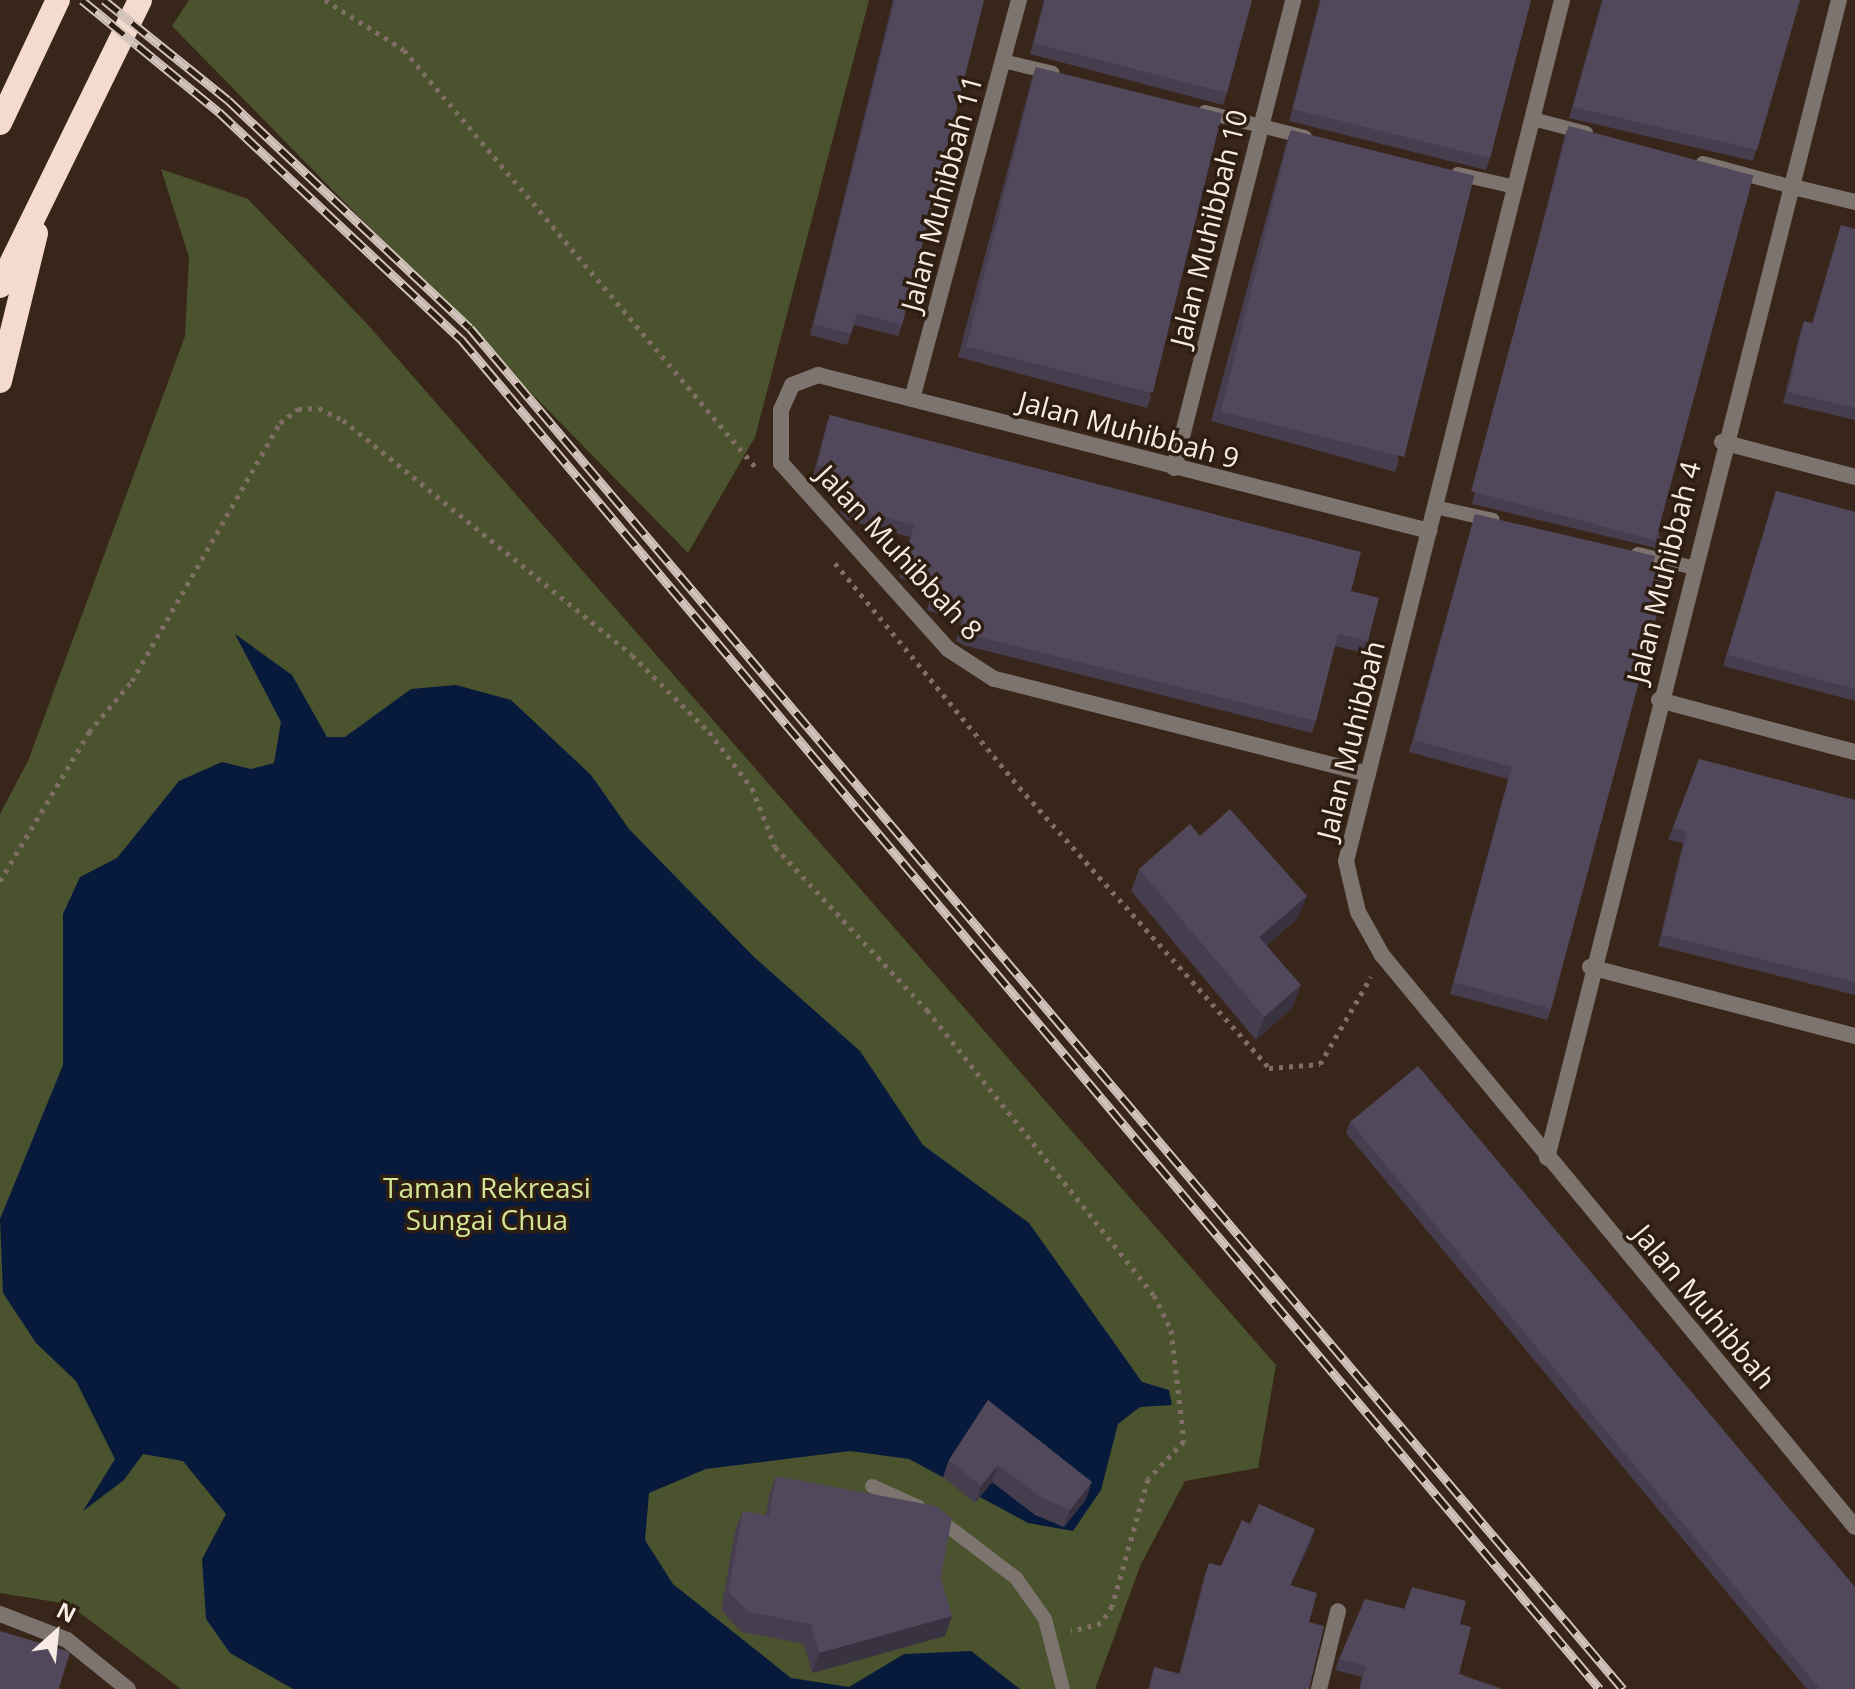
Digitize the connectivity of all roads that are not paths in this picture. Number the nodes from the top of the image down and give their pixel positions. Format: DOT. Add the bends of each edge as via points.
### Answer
graph roads {
  1 [pos="58,0"];
  2 [pos="140,0"];
  3 [pos="1019,0"];
  4 [pos="1293,0"];
  5 [pos="1562,0"];
  6 [pos="1839,0"];
  7 [pos="1003,61"];
  8 [pos="1064,76"];
  9 [pos="1185,107"];
  10 [pos="1533,119"];
  11 [pos="0,123"];
  12 [pos="1261,126"];
  13 [pos="1608,139"];
  14 [pos="1321,141"];
  15 [pos="1684,158"];
  16 [pos="1440,169"];
  17 [pos="48,184"];
  18 [pos="1789,186"];
  19 [pos="1515,187"];
  20 [pos="1855,202"];
  21 [pos="0,286"];
  22 [pos="818,375"];
  23 [pos="0,381"];
  24 [pos="912,399"];
  25 [pos="1722,442"];
  26 [pos="1174,468"];
  27 [pos="1855,477"];
  28 [pos="1435,507"];
  29 [pos="1510,524"];
  30 [pos="1429,531"];
  31 [pos="1615,549"];
  32 [pos="1691,567"];
  33 [pos="1659,700"];
  34 [pos="1855,752"];
  35 [pos="1368,774"];
  36 [pos="1590,967"];
  37 [pos="1855,1036"];
  38 [pos="1547,1158"];
  39 [pos="872,1486"];
  40 [pos="1855,1527"];
  41 [pos="1338,1611"];
  42 [pos="0,1614"];
  43 [pos="128,1689"];
  44 [pos="1063,1689"];
  45 [pos="1319,1689"];
  1 -- 11 [label="highway"];
  2 -- 17 [label="highway"];
  3 -- 7 [label="street, Jalan Muhibbah 11"];
  4 -- 12 [label="street, Jalan Muhibbah 10"];
  5 -- 10 [label="street, Jalan Muhibbah"];
  6 -- 18 [label="street, Jalan Muhibbah 4"];
  7 -- 8 [label="lane"];
  7 -- 24 [label="street, Jalan Muhibbah 11"];
  9 -- 12 [label="lane"];
  10 -- 13 [label="lane"];
  10 -- 19 [label="street, Jalan Muhibbah"];
  12 -- 14 [label="lane"];
  12 -- 26 [label="street, Jalan Muhibbah 10"];
  15 -- 18 [label="lane"];
  16 -- 19 [label="lane"];
  17 -- 21 [label="highway"];
  17 -- 23 [label="highway"];
  18 -- 20 [label="street"];
  18 -- 25 [label="street, Jalan Muhibbah 4"];
  19 -- 28 [label="street, Jalan Muhibbah"];
  22 -- 24 [label="street, Jalan Muhibbah 9"];
  22 -- 35 [label="street, Jalan Muhibbah 8" via="792,385 781,410 781,463 948,649 994,679"];
  24 -- 26 [label="street, Jalan Muhibbah 9"];
  25 -- 27 [label="street"];
  25 -- 32 [label="street, Jalan Muhibbah 4"];
  26 -- 30 [label="street, Jalan Muhibbah 9"];
  28 -- 29 [label="lane"];
  28 -- 30 [label="street, Jalan Muhibbah"];
  30 -- 35 [label="street, Jalan Muhibbah"];
  31 -- 32 [label="lane"];
  32 -- 33 [label="street, Jalan Muhibbah 4"];
  33 -- 34 [label="street"];
  33 -- 36 [label="street, Jalan Muhibbah 4"];
  35 -- 38 [label="street, Jalan Muhibbah" via="1346,861 1358,912 1382,955"];
  36 -- 37 [label="street"];
  36 -- 38 [label="street, Jalan Muhibbah 4"];
  38 -- 40 [label="street, Jalan Muhibbah"];
  39 -- 44 [label="lane" via="971,1540 1016,1578 1051,1636"];
  41 -- 45 [label="street"];
  42 -- 43 [label="street" via="67,1640"];
}
